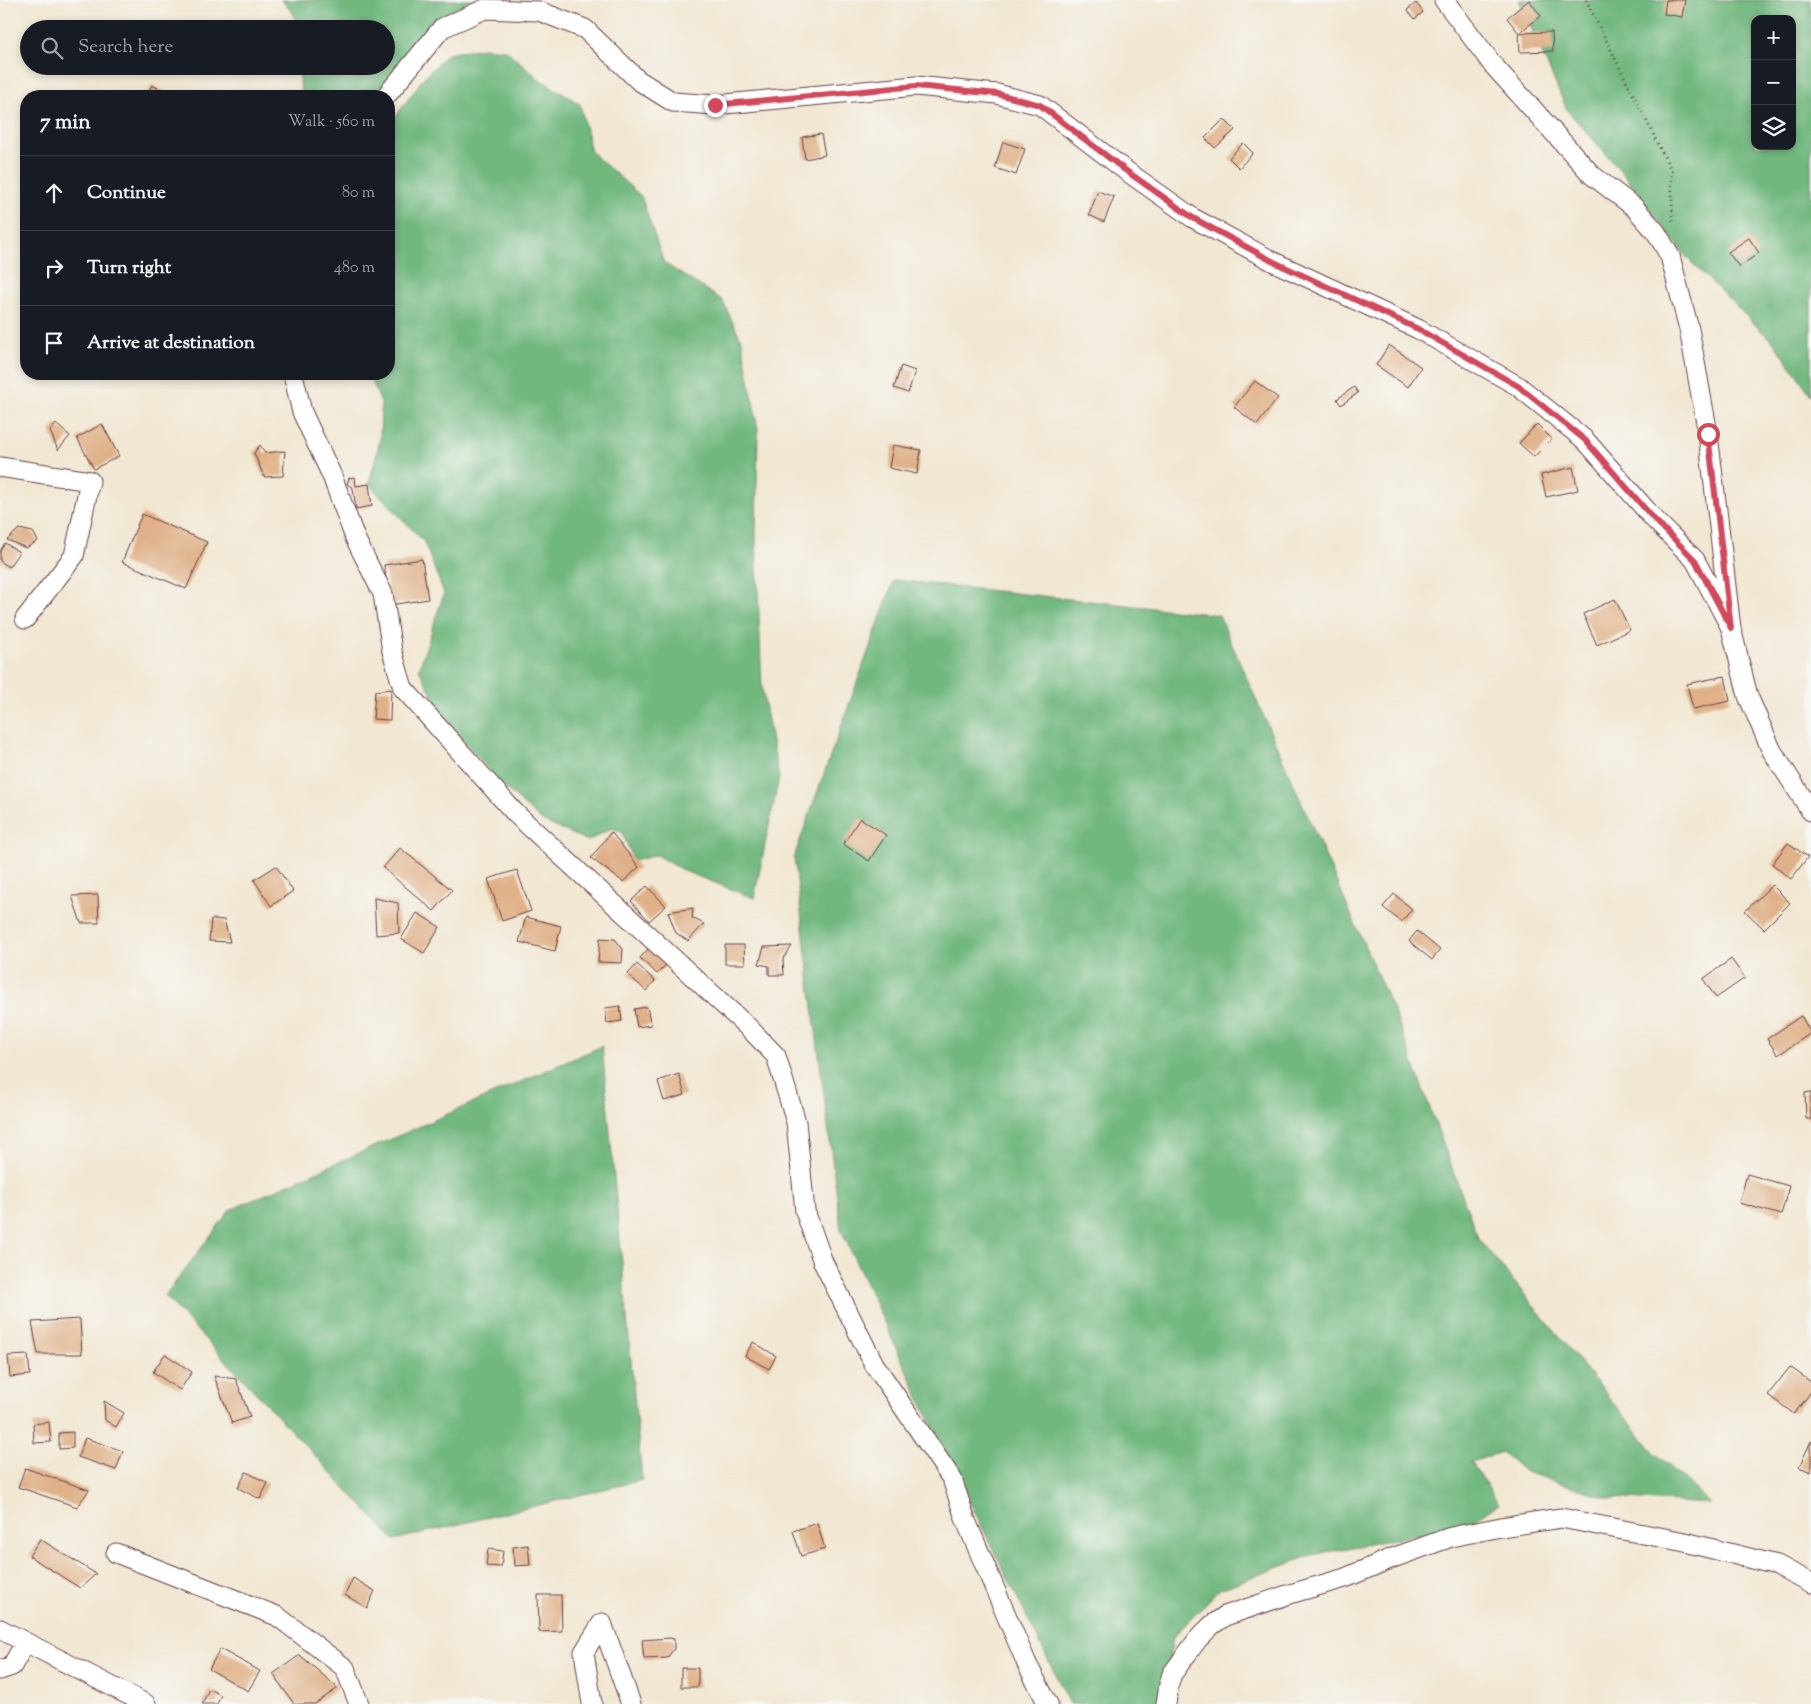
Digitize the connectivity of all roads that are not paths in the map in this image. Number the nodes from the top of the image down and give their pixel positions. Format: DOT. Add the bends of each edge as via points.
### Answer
graph roads {
  1 [pos="1444,0"];
  2 [pos="391,90"];
  3 [pos="294,380"];
  4 [pos="0,467"];
  5 [pos="25,619"];
  6 [pos="1731,628"];
  7 [pos="1811,811"];
  8 [pos="116,1553"];
  9 [pos="1811,1583"];
  10 [pos="0,1629"];
  11 [pos="21,1650"];
  12 [pos="0,1670"];
  13 [pos="356,1701"];
  14 [pos="146,1704"];
  15 [pos="592,1704"];
  16 [pos="631,1704"];
  17 [pos="1048,1704"];
  18 [pos="1166,1704"];
  1 -- 6 [label="street" via="1493,65 1592,175 1634,207 1656,232 1670,256 1689,329 1708,434"];
  2 -- 6 [label="street" via="442,28 485,8 539,12 585,29 638,80 673,102 715,105 916,86 998,94 1040,105 1193,218 1274,262 1418,329 1518,386 1585,440 1654,519 1695,560"];
  3 -- 17 [label="street" via="302,412 332,476 355,538 383,594 392,651 403,688 516,814 776,1056 796,1122 805,1211 823,1262 874,1364 952,1479 966,1521 1027,1664"];
  4 -- 5 [label="street" via="90,481 74,556"];
  6 -- 7 [label="street" via="1748,696 1772,750"];
  8 -- 13 [label="street" via="277,1616 345,1668"];
  9 -- 18 [label="street" via="1777,1565 1685,1542 1561,1518 1501,1527 1451,1537 1345,1578 1225,1616 1198,1639 1172,1674"];
  10 -- 14 [label="street"];
  11 -- 12 [label="street" via="12,1666"];
  15 -- 16 [label="street" via="584,1652 602,1623"];
}
